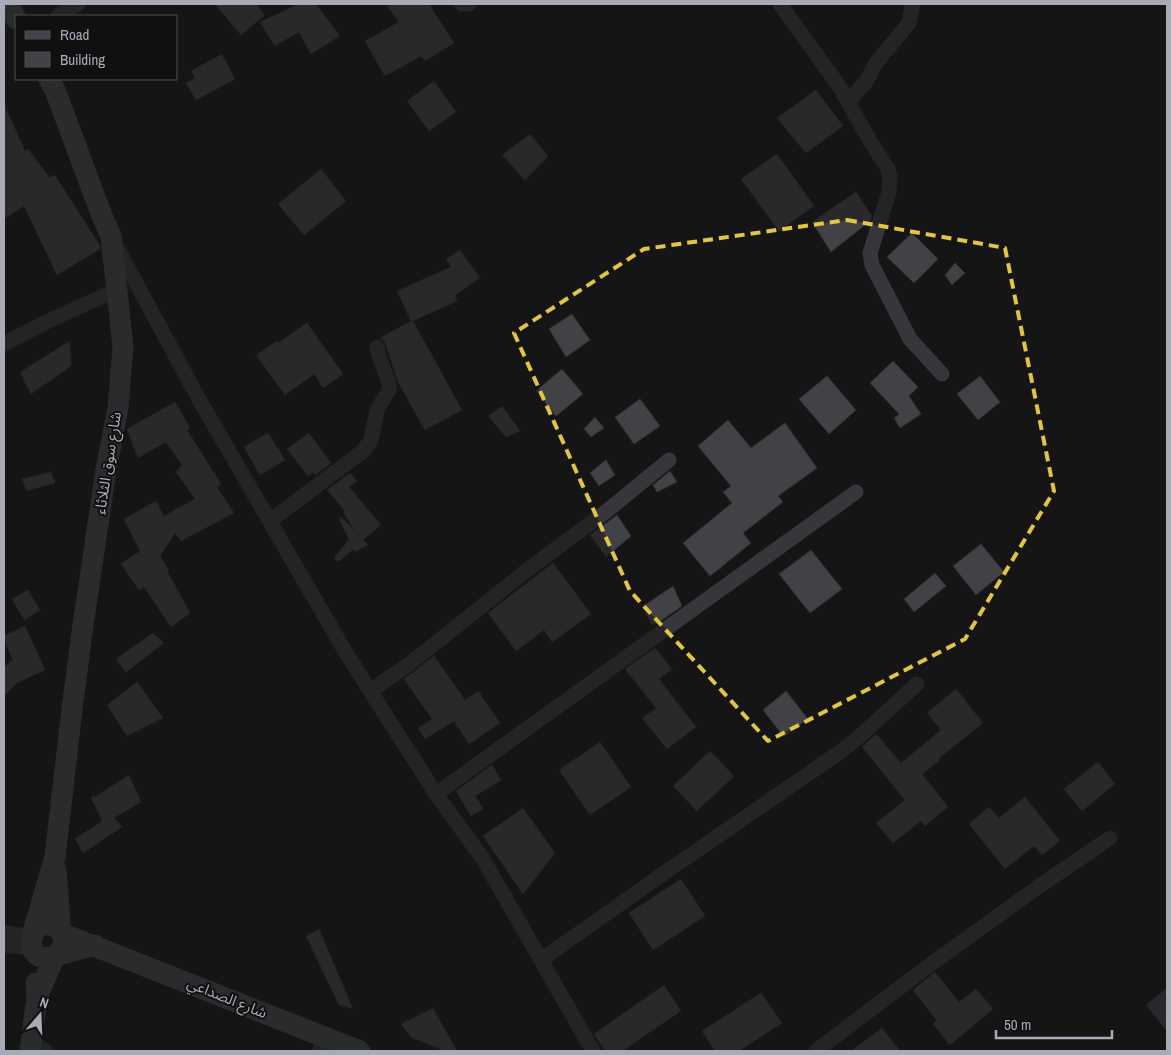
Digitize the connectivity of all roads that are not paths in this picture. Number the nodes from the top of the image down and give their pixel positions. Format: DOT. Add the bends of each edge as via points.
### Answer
graph roads {
  1 [pos="8,4"];
  2 [pos="78,4"];
  3 [pos="462,4"];
  4 [pos="469,4"];
  5 [pos="780,4"];
  6 [pos="912,4"];
  7 [pos="60,15"];
  8 [pos="15,17"];
  9 [pos="50,80"];
  10 [pos="848,101"];
  11 [pos="111,236"];
  12 [pos="118,290"];
  13 [pos="4,344"];
  14 [pos="377,348"];
  15 [pos="942,374"];
  16 [pos="669,460"];
  17 [pos="856,492"];
  18 [pos="270,521"];
  19 [pos="917,684"];
  20 [pos="370,690"];
  21 [pos="436,794"];
  22 [pos="1110,838"];
  23 [pos="55,857"];
  24 [pos="4,932"];
  25 [pos="61,932"];
  26 [pos="32,939"];
  27 [pos="4,945"];
  28 [pos="95,945"];
  29 [pos="55,956"];
  30 [pos="541,960"];
  31 [pos="37,997"];
  32 [pos="321,1044"];
  33 [pos="36,1048"];
  34 [pos="360,1051"];
  35 [pos="593,1051"];
  36 [pos="816,1051"];
  1 -- 8 [label="street"];
  2 -- 7 [label="street"];
  3 -- 4 [label="street"];
  5 -- 10 [label="street"];
  6 -- 10 [label="street" via="909,23"];
  9 -- 11 [label="street, شارع سوق الثلاثاء"];
  10 -- 15 [label="street" via="888,168 890,178 889,192 870,253 872,265 910,339"];
  11 -- 12 [label="street, شارع سوق الثلاثاء"];
  11 -- 18 [label="street" via="200,401"];
  12 -- 13 [label="street"];
  12 -- 23 [label="street, شارع سوق الثلاثاء" via="123,347 118,408 81,643"];
  14 -- 18 [label="street" via="389,390 377,410 371,440 363,451"];
  16 -- 20 [label="street" via="408,665"];
  17 -- 21 [label="street"];
  18 -- 20 [label="street"];
  19 -- 30 [label="street" via="840,752"];
  20 -- 21 [label="street"];
  21 -- 30 [label="street" via="483,859"];
  22 -- 36 [label="street"];
  23 -- 25 [label="street"];
  23 -- 26 [label="street"];
  24 -- 26 [label="street"];
  25 -- 26 [label="street" via="53,926 42,926"];
  25 -- 28 [label="street, شارع الصداعي"];
  25 -- 29 [label="street" via="64,943"];
  26 -- 27 [label="street"];
  26 -- 29 [label="street" via="39,956"];
  26 -- 31 [label="street"];
  28 -- 29 [label="street"];
  28 -- 32 [label="street, شارع الصداعي"];
  29 -- 31 [label="street"];
  30 -- 35 [label="street"];
  31 -- 33 [label="street"];
  32 -- 34 [label="street, شارع الصداعي"];
}
